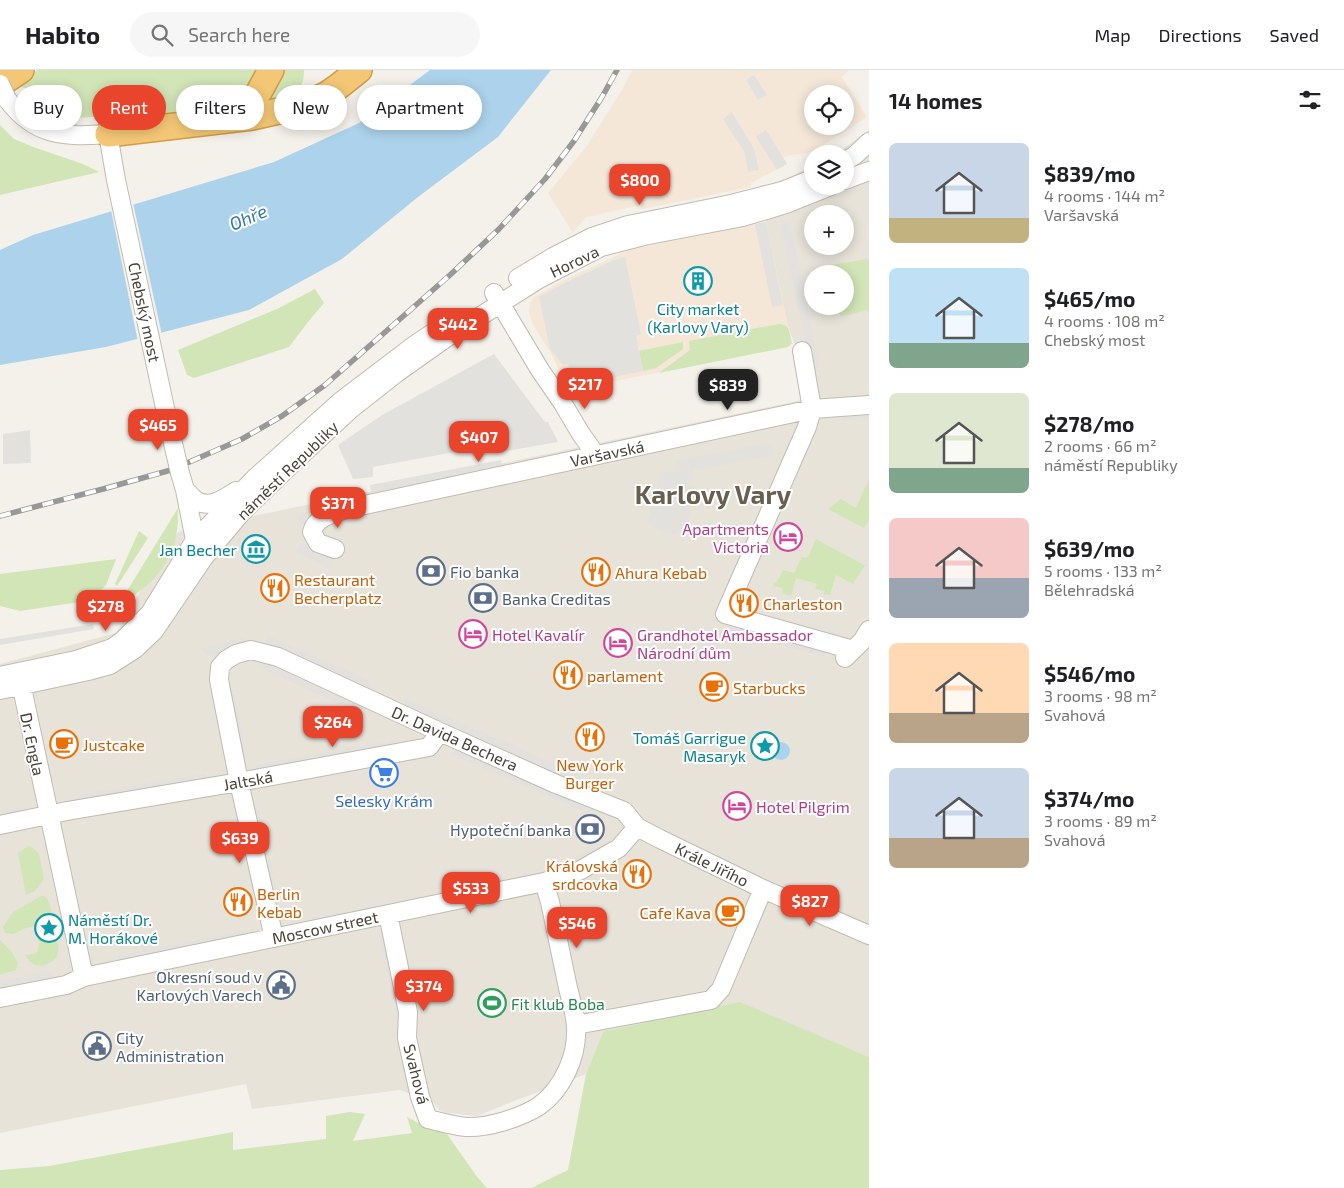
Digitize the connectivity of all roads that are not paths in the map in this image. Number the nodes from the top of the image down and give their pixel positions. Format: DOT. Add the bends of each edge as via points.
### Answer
graph roads {
  1 [pos="21,70"];
  2 [pos="271,70"];
  3 [pos="359,70"];
  4 [pos="263,85"];
  5 [pos="2,89"];
  6 [pos="264,114"];
  7 [pos="176,125"];
  8 [pos="108,134"];
  9 [pos="869,142"];
  10 [pos="869,154"];
  11 [pos="854,156"];
  12 [pos="854,161"];
  13 [pos="869,171"];
  14 [pos="854,177"];
  15 [pos="804,182"];
  16 [pos="808,195"];
  17 [pos="497,297"];
  18 [pos="802,351"];
  19 [pos="869,404"];
  20 [pos="346,405"];
  21 [pos="812,409"];
  22 [pos="596,455"];
  23 [pos="255,478"];
  24 [pos="182,482"];
  25 [pos="195,540"];
  26 [pos="336,549"];
  27 [pos="205,556"];
  28 [pos="869,630"];
  29 [pos="0,676"];
  30 [pos="20,679"];
  31 [pos="0,690"];
  32 [pos="440,732"];
  33 [pos="239,782"];
  34 [pos="48,815"];
  35 [pos="0,825"];
  36 [pos="638,828"];
  37 [pos="544,882"];
  38 [pos="763,889"];
  39 [pos="388,914"];
  40 [pos="869,935"];
  41 [pos="274,938"];
  42 [pos="84,977"];
  43 [pos="0,998"];
  44 [pos="576,1026"];
  1 -- 5 [label="highway"];
  2 -- 4 [label="highway"];
  3 -- 6 [label="highway" via="326,95"];
  5 -- 8 [label="street" via="15,110 36,127 67,136"];
  7 -- 8 [label="highway"];
  8 -- 24 [label="street, Chebský most, bridge"];
  9 -- 11 [label="street"];
  10 -- 12 [label="street"];
  13 -- 14 [label="street"];
  15 -- 17 [label="street, Horova" via="782,191 628,225 592,237 553,257"];
  16 -- 17 [label="street, Horova" via="742,217 600,247"];
  17 -- 20 [label="street, Horova" via="416,344"];
  17 -- 22 [label="street"];
  18 -- 21 [label="street"];
  19 -- 21 [label="street, Varšavská"];
  20 -- 23 [label="street, náměstí Republiky"];
  20 -- 27 [label="street, náměstí Republiky" via="298,458 242,512"];
  21 -- 22 [label="street, Varšavská"];
  21 -- 28 [label="street" via="806,430 725,614 848,655"];
  22 -- 26 [label="street, Varšavská" via="346,509 319,520 312,532 318,543"];
  23 -- 24 [label="street" via="216,503 198,502"];
  23 -- 25 [label="street, náměstí Republiky"];
  24 -- 25 [label="street, Chebský most"];
  25 -- 27 [label="street"];
  25 -- 30 [label="street, náměstí Republiky" via="150,613 122,641 112,648"];
  27 -- 30 [label="street, náměstí Republiky" via="154,631 135,649 110,665 88,671"];
  29 -- 30 [label="street"];
  30 -- 31 [label="street"];
  30 -- 34 [label="street, Dr. Engla"];
  32 -- 33 [label="street, Jaltská" via="429,747"];
  32 -- 33 [label="street, Dr. Davida Bechera" via="287,661 251,650 236,654 220,667 219,680"];
  32 -- 36 [label="street, Dr. Davida Bechera" via="624,812"];
  33 -- 34 [label="street, Jaltská"];
  33 -- 41 [label="street"];
  34 -- 35 [label="street"];
  34 -- 42 [label="street"];
  36 -- 37 [label="street, Moscow street" via="619,848 579,871"];
  36 -- 38 [label="street, Krále Jiřího"];
  37 -- 39 [label="street, Moscow street"];
  37 -- 44 [label="street, Svahová"];
  38 -- 40 [label="street, Krále Jiřího"];
  38 -- 44 [label="street" via="721,989 712,1000"];
  39 -- 41 [label="street, Moscow street"];
  39 -- 44 [label="street, Svahová" via="408,1012 408,1038 428,1119 465,1127 484,1126 521,1115 540,1105 567,1072 574,1052"];
  41 -- 42 [label="street, Moscow street"];
  42 -- 43 [label="street, Moscow street" via="66,985"];
}
